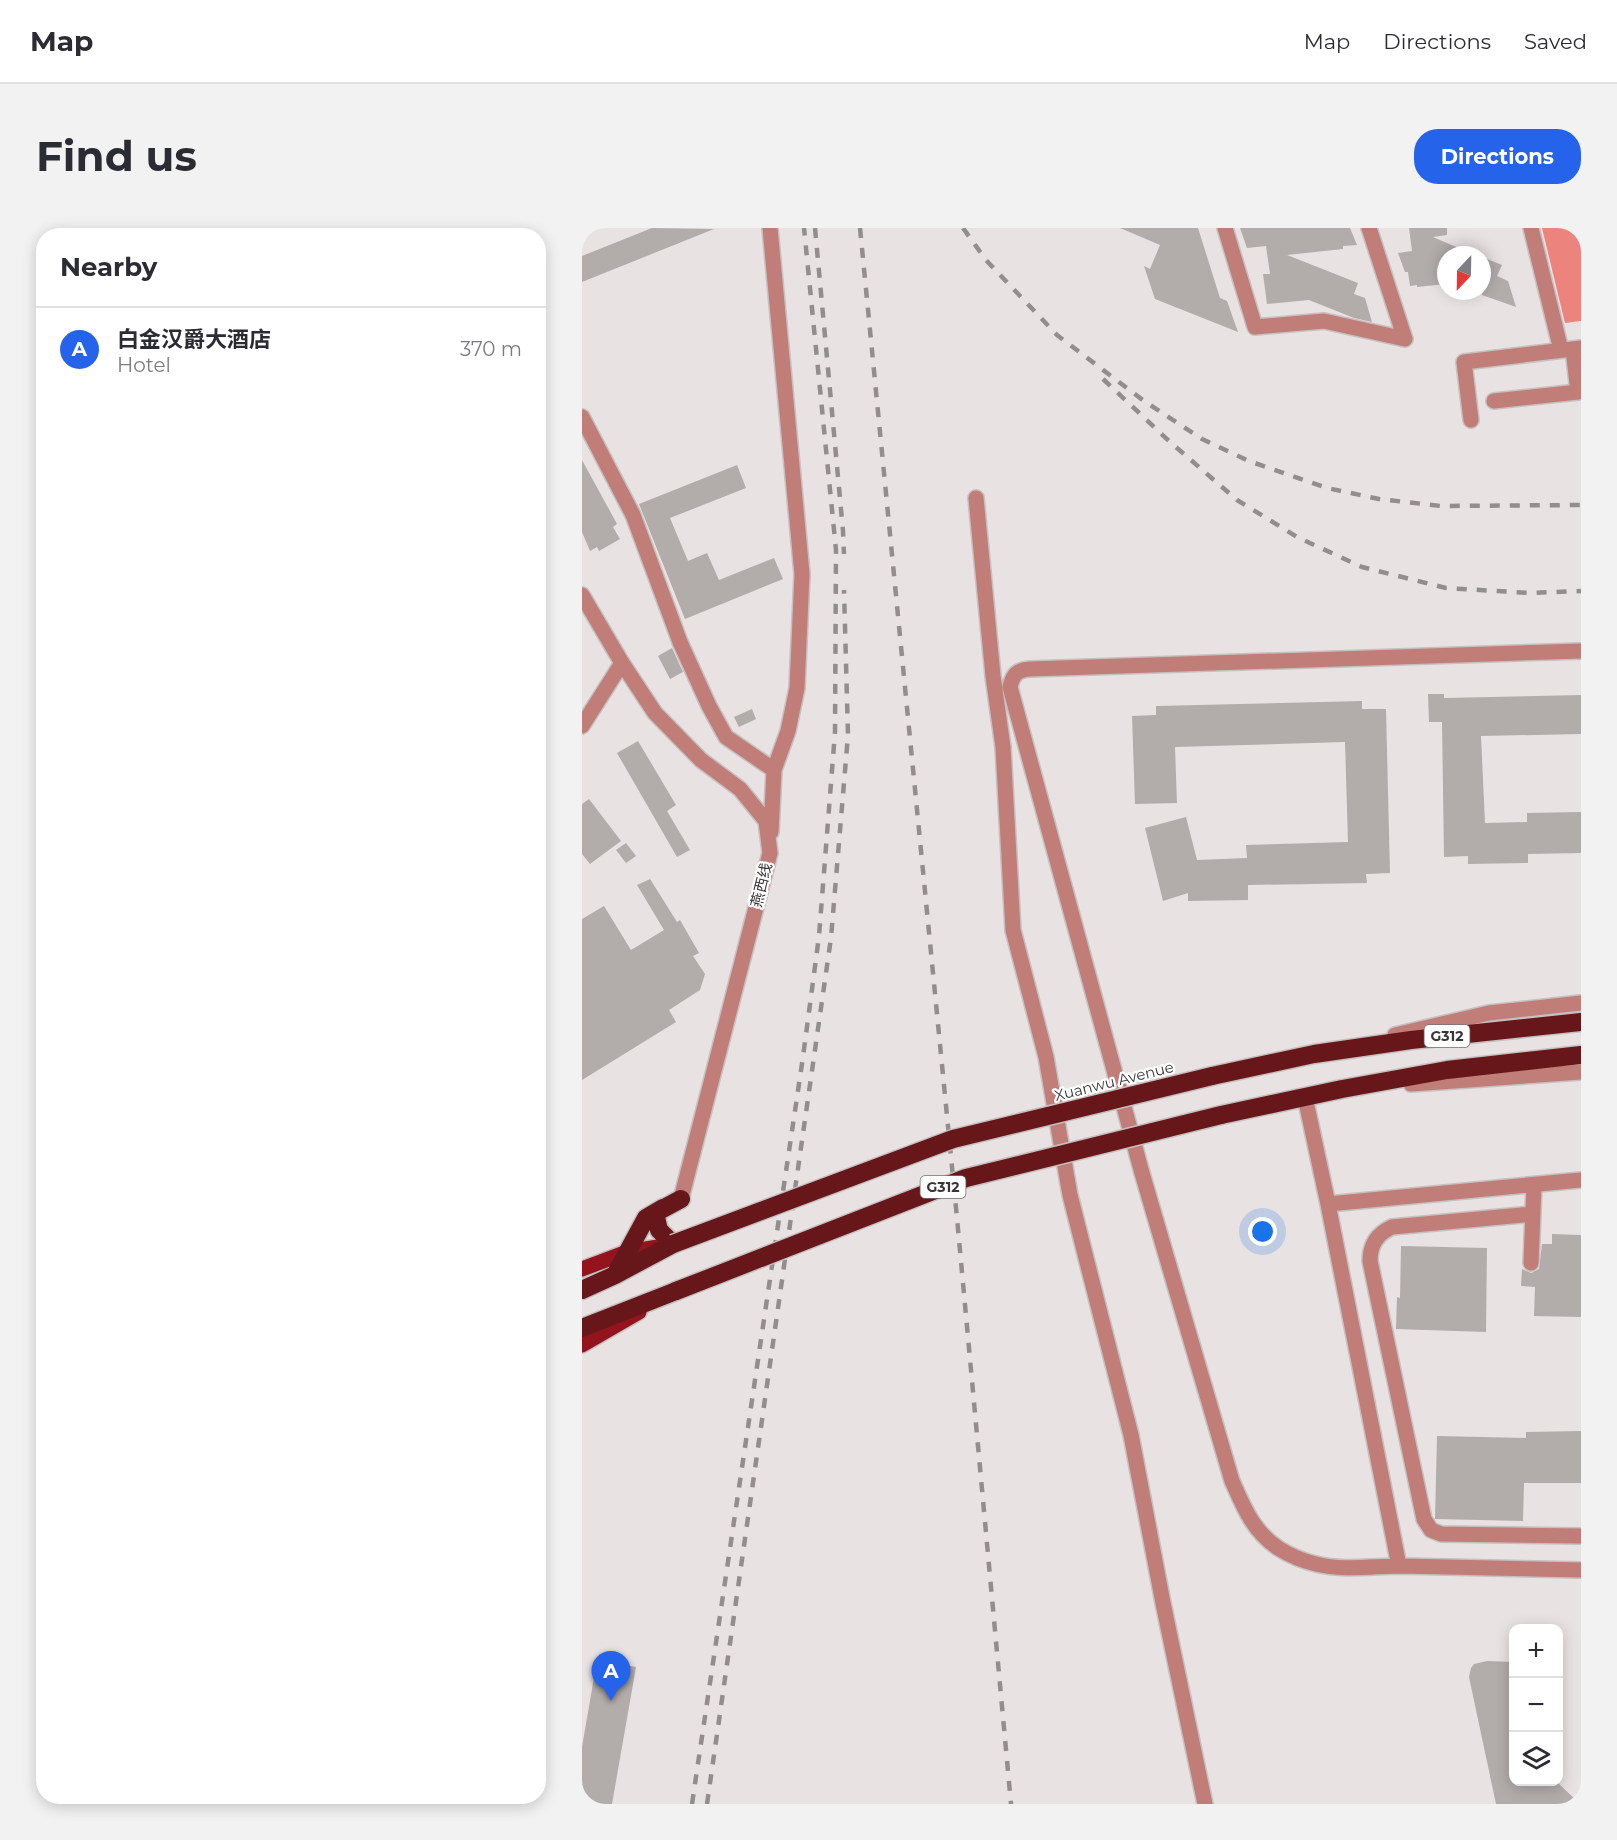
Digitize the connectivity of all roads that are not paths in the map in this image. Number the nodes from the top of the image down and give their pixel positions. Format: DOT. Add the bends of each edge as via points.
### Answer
graph roads {
  1 [pos="770,228"];
  2 [pos="1225,228"];
  3 [pos="1369,228"];
  4 [pos="1531,228"];
  5 [pos="1572,349"];
  6 [pos="1579,392"];
  7 [pos="1494,401"];
  8 [pos="582,417"];
  9 [pos="1470,420"];
  10 [pos="976,498"];
  11 [pos="582,595"];
  12 [pos="1581,651"];
  13 [pos="622,663"];
  14 [pos="993,676"];
  15 [pos="1013,677"];
  16 [pos="582,726"];
  17 [pos="774,770"];
  18 [pos="770,853"];
  19 [pos="1581,1003"];
  20 [pos="1581,1022"];
  21 [pos="1314,1054"];
  22 [pos="1581,1055"];
  23 [pos="1581,1072"];
  24 [pos="1342,1089"];
  25 [pos="1305,1097"];
  26 [pos="1581,1180"];
  27 [pos="1534,1185"];
  28 [pos="681,1199"];
  29 [pos="1328,1204"];
  30 [pos="1533,1214"];
  31 [pos="673,1244"];
  32 [pos="627,1252"];
  33 [pos="1531,1263"];
  34 [pos="582,1269"];
  35 [pos="615,1275"];
  36 [pos="582,1290"];
  37 [pos="676,1290"];
  38 [pos="582,1328"];
  39 [pos="582,1345"];
  40 [pos="1581,1536"];
  41 [pos="1400,1566"];
  42 [pos="1581,1570"];
  43 [pos="1205,1804"];
  1 -- 17 [label="street" via="802,574 797,688"];
  2 -- 3 [label="street" via="1255,327 1324,321 1405,339"];
  4 -- 5 [label="street"];
  5 -- 6 [label="street"];
  5 -- 9 [label="street" via="1464,362"];
  6 -- 7 [label="street"];
  8 -- 17 [label="street" via="633,515 680,642 709,706 726,737"];
  10 -- 14 [label="street"];
  11 -- 13 [label="street, 燕西线"];
  12 -- 15 [label="street" via="1030,669 1019,670"];
  13 -- 16 [label="street"];
  13 -- 18 [label="street, 燕西线" via="655,713 701,760 740,789 766,821"];
  14 -- 15 [label="street"];
  14 -- 43 [label="street" via="1002,747 1013,930 1046,1057 1070,1196 1131,1435"];
  15 -- 41 [label="street" via="1010,687 1142,1173 1232,1481 1248,1517 1261,1535 1279,1549 1315,1564 1338,1568"];
  17 -- 18 [label="street"];
  18 -- 28 [label="street, 燕西线"];
  19 -- 21 [label="street" via="1489,1013"];
  20 -- 21 [label="highway, Xuanwu Avenue / G312"];
  21 -- 31 [label="highway, Xuanwu Avenue / G312, bridge" via="953,1139"];
  22 -- 24 [label="highway, G312" via="1447,1070"];
  23 -- 24 [label="street"];
  24 -- 25 [label="highway, G312"];
  25 -- 29 [label="street"];
  25 -- 37 [label="highway, G312, bridge" via="966,1178"];
  26 -- 27 [label="street"];
  27 -- 29 [label="street"];
  27 -- 30 [label="street"];
  28 -- 31 [label="highway" via="655,1213 659,1230"];
  28 -- 32 [label="highway" via="646,1218"];
  29 -- 41 [label="street"];
  30 -- 33 [label="street"];
  30 -- 40 [label="street" via="1392,1227 1376,1239 1370,1261 1428,1527 1441,1534"];
  31 -- 32 [label="main road"];
  31 -- 35 [label="highway, G312"];
  32 -- 34 [label="main road"];
  32 -- 35 [label="highway"];
  35 -- 36 [label="highway, G312"];
  37 -- 38 [label="highway, G312"];
  37 -- 39 [label="main road"];
  41 -- 42 [label="street"];
}
